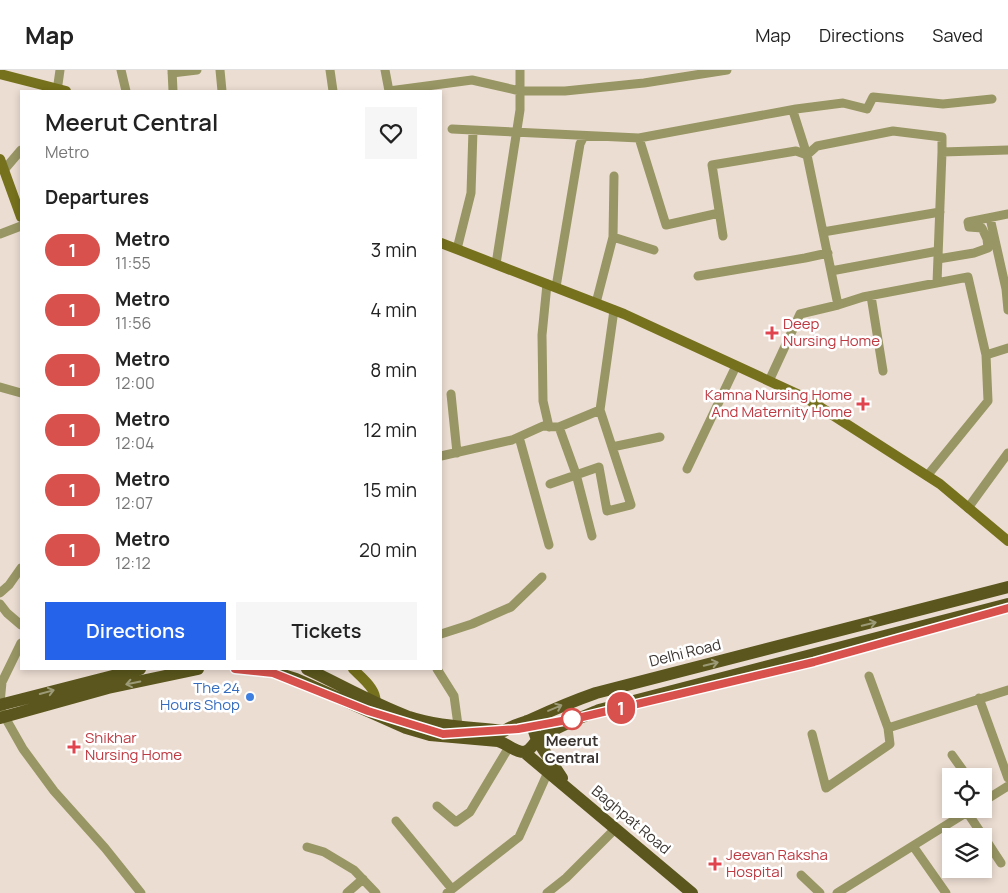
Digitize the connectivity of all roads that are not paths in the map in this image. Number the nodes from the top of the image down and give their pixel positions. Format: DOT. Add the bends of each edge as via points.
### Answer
graph roads {
  1 [pos="60,70"];
  2 [pos="121,70"];
  3 [pos="197,70"];
  4 [pos="220,70"];
  5 [pos="330,70"];
  6 [pos="385,70"];
  7 [pos="520,70"];
  8 [pos="727,70"];
  9 [pos="172,71"];
  10 [pos="690,73"];
  11 [pos="0,74"];
  12 [pos="56,90"];
  13 [pos="60,90"];
  14 [pos="126,90"];
  15 [pos="173,90"];
  16 [pos="222,90"];
  17 [pos="332,90"];
  18 [pos="389,90"];
  19 [pos="397,90"];
  20 [pos="520,91"];
  21 [pos="992,99"];
  22 [pos="792,111"];
  23 [pos="452,129"];
  24 [pos="473,130"];
  25 [pos="517,132"];
  26 [pos="584,136"];
  27 [pos="639,138"];
  28 [pos="1008,150"];
  29 [pos="20,151"];
  30 [pos="942,152"];
  31 [pos="807,155"];
  32 [pos="0,159"];
  33 [pos="4,170"];
  34 [pos="614,176"];
  35 [pos="940,212"];
  36 [pos="719,213"];
  37 [pos="20,214"];
  38 [pos="1008,214"];
  39 [pos="990,218"];
  40 [pos="20,226"];
  41 [pos="823,232"];
  42 [pos="0,234"];
  43 [pos="723,236"];
  44 [pos="612,237"];
  45 [pos="442,243"];
  46 [pos="457,249"];
  47 [pos="654,250"];
  48 [pos="828,253"];
  49 [pos="938,255"];
  50 [pos="496,264"];
  51 [pos="831,271"];
  52 [pos="698,276"];
  53 [pos="937,283"];
  54 [pos="552,286"];
  55 [pos="871,296"];
  56 [pos="596,303"];
  57 [pos="838,305"];
  58 [pos="614,310"];
  59 [pos="1008,310"];
  60 [pos="1008,348"];
  61 [pos="986,355"];
  62 [pos="736,366"];
  63 [pos="883,371"];
  64 [pos="769,381"];
  65 [pos="0,387"];
  66 [pos="20,393"];
  67 [pos="451,394"];
  68 [pos="600,410"];
  69 [pos="554,427"];
  70 [pos="519,437"];
  71 [pos="660,437"];
  72 [pos="612,447"];
  73 [pos="457,453"];
  74 [pos="1008,453"];
  75 [pos="442,456"];
  76 [pos="687,469"];
  77 [pos="576,474"];
  78 [pos="927,476"];
  79 [pos="550,484"];
  80 [pos="968,508"];
  81 [pos="592,536"];
  82 [pos="1008,541"];
  83 [pos="548,545"];
  84 [pos="20,570"];
  85 [pos="542,577"];
  86 [pos="1008,587"];
  87 [pos="0,593"];
  88 [pos="0,604"];
  89 [pos="1008,604"];
  90 [pos="934,606"];
  91 [pos="939,622"];
  92 [pos="20,624"];
  93 [pos="442,634"];
  94 [pos="20,645"];
  95 [pos="137,670"];
  96 [pos="193,670"];
  97 [pos="267,670"];
  98 [pos="309,670"];
  99 [pos="354,670"];
  100 [pos="438,670"];
  101 [pos="868,676"];
  102 [pos="1008,690"];
  103 [pos="351,697"];
  104 [pos="979,698"];
  105 [pos="373,708"];
  106 [pos="1,709"];
  107 [pos="527,721"];
  108 [pos="458,726"];
  109 [pos="888,728"];
  110 [pos="812,734"];
  111 [pos="537,740"];
  112 [pos="504,744"];
  113 [pos="524,752"];
  114 [pos="952,755"];
  115 [pos="961,768"];
  116 [pos="548,772"];
  117 [pos="1008,778"];
  118 [pos="1008,786"];
  119 [pos="570,790"];
  120 [pos="992,796"];
  121 [pos="437,806"];
  122 [pos="957,818"];
  123 [pos="396,821"];
  124 [pos="615,829"];
  125 [pos="913,846"];
  126 [pos="307,847"];
  127 [pos="992,850"];
  128 [pos="1001,863"];
  129 [pos="801,875"];
  130 [pos="363,879"];
  131 [pos="449,891"];
  132 [pos="141,893"];
  133 [pos="347,893"];
  134 [pos="376,893"];
  135 [pos="547,893"];
  136 [pos="692,893"];
  137 [pos="820,893"];
  138 [pos="837,893"];
  139 [pos="946,893"];
  1 -- 13 [label="street"];
  2 -- 14 [label="street"];
  3 -- 9 [label="street"];
  4 -- 16 [label="street"];
  5 -- 17 [label="street"];
  6 -- 18 [label="street"];
  7 -- 20 [label="street"];
  8 -- 10 [label="street"];
  9 -- 15 [label="street"];
  10 -- 20 [label="street" via="644,84 565,91"];
  11 -- 12 [label="street"];
  19 -- 20 [label="street" via="472,80"];
  20 -- 25 [label="street"];
  21 -- 22 [label="street" via="943,104 873,97 867,109 843,103"];
  22 -- 27 [label="street"];
  22 -- 31 [label="street"];
  23 -- 24 [label="street"];
  24 -- 25 [label="street"];
  24 -- 46 [label="street" via="471,193"];
  25 -- 26 [label="street"];
  25 -- 50 [label="street"];
  26 -- 27 [label="street"];
  26 -- 54 [label="street"];
  27 -- 36 [label="street" via="666,225"];
  28 -- 30 [label="street"];
  29 -- 33 [label="street"];
  30 -- 31 [label="street" via="942,137 893,131 817,146"];
  30 -- 35 [label="street"];
  31 -- 36 [label="street" via="796,151 712,165"];
  31 -- 41 [label="street"];
  32 -- 33 [label="street"];
  33 -- 37 [label="street"];
  34 -- 44 [label="street"];
  35 -- 41 [label="street"];
  35 -- 49 [label="street"];
  36 -- 43 [label="street"];
  38 -- 39 [label="street"];
  39 -- 49 [label="street" via="968,222 970,227 982,228 988,248 974,253"];
  39 -- 59 [label="street"];
  40 -- 42 [label="street"];
  41 -- 48 [label="street"];
  44 -- 47 [label="street"];
  44 -- 56 [label="street"];
  45 -- 46 [label="street"];
  46 -- 50 [label="street"];
  48 -- 51 [label="street"];
  48 -- 52 [label="street"];
  49 -- 51 [label="street"];
  49 -- 53 [label="street"];
  50 -- 54 [label="street"];
  51 -- 57 [label="street"];
  53 -- 55 [label="street"];
  53 -- 61 [label="street" via="968,277"];
  54 -- 56 [label="street"];
  54 -- 69 [label="street" via="542,335 544,401"];
  55 -- 57 [label="street"];
  55 -- 63 [label="street"];
  56 -- 58 [label="street"];
  57 -- 64 [label="street" via="800,314"];
  58 -- 62 [label="street"];
  58 -- 68 [label="street"];
  60 -- 61 [label="street"];
  61 -- 78 [label="street" via="988,401"];
  62 -- 64 [label="street"];
  62 -- 76 [label="street"];
  64 -- 78 [label="street" via="806,398"];
  65 -- 66 [label="street"];
  67 -- 73 [label="street"];
  68 -- 69 [label="street"];
  68 -- 72 [label="street"];
  69 -- 70 [label="street" via="544,426"];
  69 -- 77 [label="street"];
  70 -- 73 [label="street"];
  70 -- 83 [label="street"];
  71 -- 72 [label="street"];
  72 -- 77 [label="street" via="631,505 607,512 599,467"];
  73 -- 75 [label="street"];
  74 -- 80 [label="street"];
  77 -- 79 [label="street"];
  77 -- 81 [label="street"];
  78 -- 80 [label="street"];
  80 -- 82 [label="street"];
  84 -- 87 [label="street"];
  85 -- 93 [label="street" via="511,607"];
  86 -- 90 [label="main road, Delhi Road"];
  88 -- 92 [label="street"];
  89 -- 91 [label="main road"];
  90 -- 91 [label="main road"];
  107 -- 90 [label="main road, Delhi Road, one-way" via="596,693"];
  91 -- 111 [label="main road" via="599,710"];
  94 -- 106 [label="street" via="2,682"];
  106 -- 95 [label="main road, one-way"];
  96 -- 106 [label="main road, one-way"];
  97 -- 103 [label="main road, Delhi Road"];
  98 -- 103 [label="main road"];
  99 -- 103 [label="street"];
  99 -- 105 [label="street" via="374,694"];
  100 -- 108 [label="street" via="454,696"];
  101 -- 109 [label="street"];
  102 -- 104 [label="street"];
  103 -- 105 [label="main road, Delhi Road"];
  104 -- 109 [label="street"];
  104 -- 117 [label="street"];
  105 -- 108 [label="main road, Delhi Road"];
  105 -- 112 [label="main road, Delhi Road" via="406,728 430,735"];
  106 -- 132 [label="street" via="23,749 54,791"];
  107 -- 108 [label="main road, Delhi Road" via="504,731"];
  107 -- 111 [label="main road"];
  109 -- 110 [label="street" via="890,744 826,788"];
  111 -- 113 [label="main road" via="529,751"];
  111 -- 119 [label="main road"];
  112 -- 113 [label="main road, Baghpat Road" via="516,752"];
  112 -- 121 [label="street" via="470,812 456,822"];
  113 -- 116 [label="main road, Baghpat Road"];
  114 -- 115 [label="street"];
  116 -- 119 [label="main road, Baghpat Road"];
  116 -- 131 [label="street" via="519,837"];
  118 -- 120 [label="street"];
  119 -- 124 [label="main road, Baghpat Road"];
  122 -- 125 [label="street"];
  123 -- 131 [label="street"];
  124 -- 135 [label="street"];
  124 -- 136 [label="main road, Baghpat Road"];
  125 -- 138 [label="street"];
  125 -- 139 [label="street"];
  126 -- 130 [label="street" via="324,852"];
  127 -- 128 [label="street"];
  129 -- 137 [label="street"];
  130 -- 133 [label="street"];
  130 -- 134 [label="street"];
}
